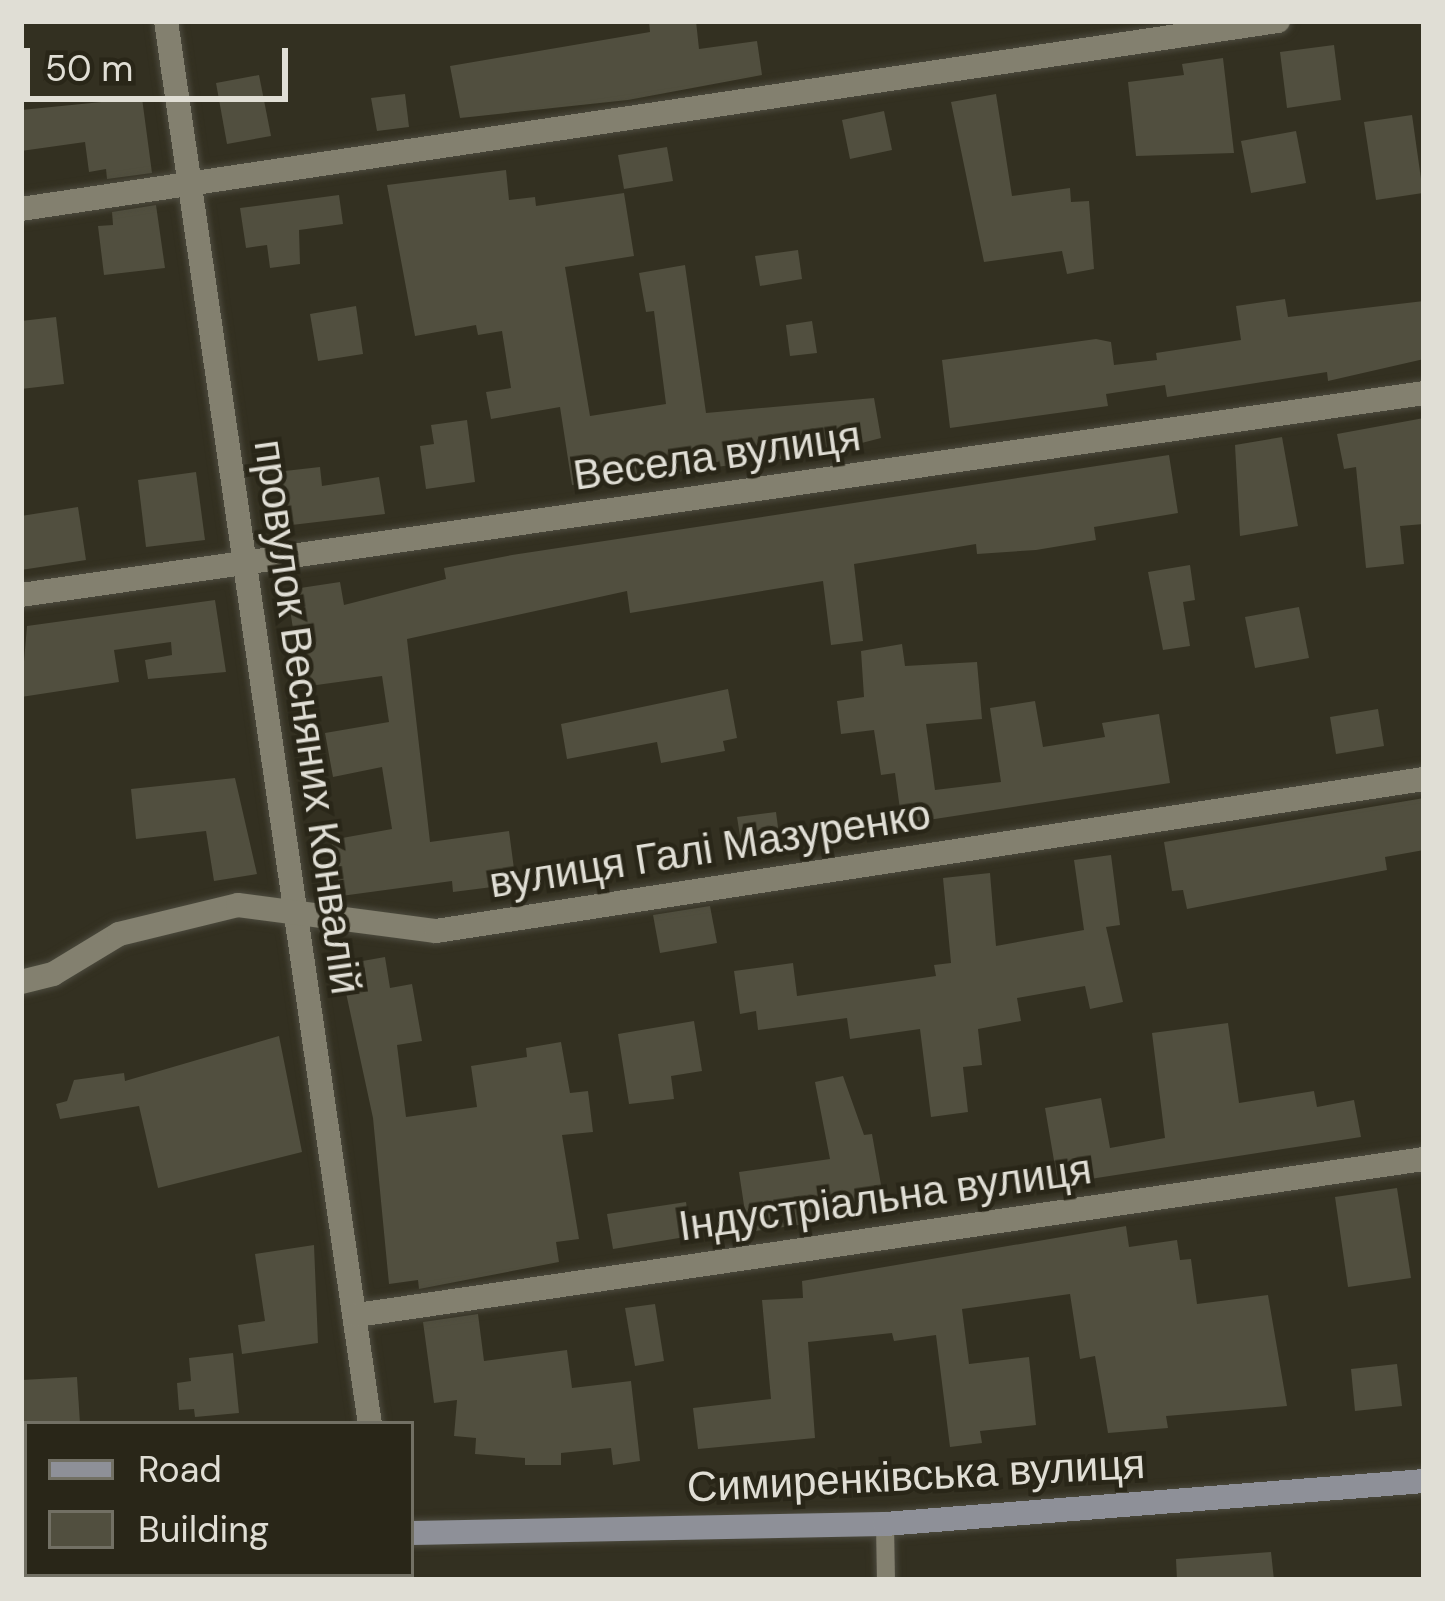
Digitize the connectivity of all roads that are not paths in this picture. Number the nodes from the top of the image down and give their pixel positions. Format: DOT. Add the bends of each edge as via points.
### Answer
graph roads {
  1 [pos="166,21"];
  2 [pos="1278,21"];
  3 [pos="194,184"];
  4 [pos="21,209"];
  5 [pos="1424,394"];
  6 [pos="242,561"];
  7 [pos="21,596"];
  8 [pos="1424,779"];
  9 [pos="297,918"];
  10 [pos="21,982"];
  11 [pos="1424,1159"];
  12 [pos="357,1315"];
  13 [pos="370,1421"];
  14 [pos="1424,1481"];
  15 [pos="886,1524"];
  16 [pos="414,1533"];
  17 [pos="886,1580"];
  1 -- 3 [label="street, провулок Весняних Конвалій"];
  2 -- 3 [label="street"];
  3 -- 4 [label="street"];
  3 -- 6 [label="street, провулок Весняних Конвалій"];
  5 -- 6 [label="street, Весела вулиця"];
  6 -- 7 [label="street, Весела вулиця"];
  6 -- 9 [label="street, провулок Весняних Конвалій"];
  8 -- 9 [label="street, вулиця Галі Мазуренко" via="436,931"];
  9 -- 10 [label="street, вулиця Галі Мазуренко" via="238,905 202,912 119,934 53,974"];
  9 -- 12 [label="street, провулок Весняних Конвалій"];
  11 -- 12 [label="street, Індустріальна вулиця"];
  12 -- 13 [label="street, провулок Весняних Конвалій"];
  14 -- 15 [label="main road, Симиренківська вулиця"];
  15 -- 16 [label="main road, Симиренківська вулиця"];
  15 -- 17 [label="lane"];
}
